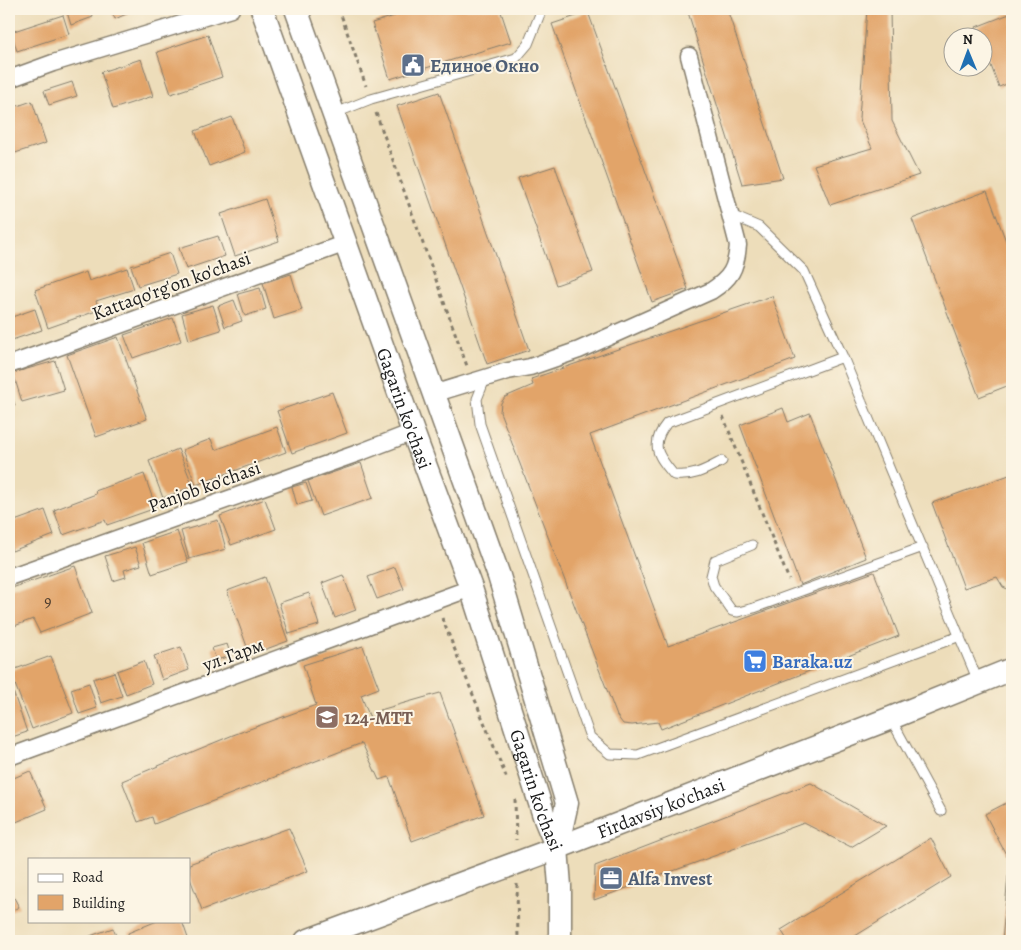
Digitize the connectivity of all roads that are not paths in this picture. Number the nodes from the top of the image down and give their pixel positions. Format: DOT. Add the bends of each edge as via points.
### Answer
graph roads {
  1 [pos="231,9"];
  2 [pos="262,9"];
  3 [pos="296,9"];
  4 [pos="542,9"];
  5 [pos="689,56"];
  6 [pos="9,79"];
  7 [pos="333,114"];
  8 [pos="731,215"];
  9 [pos="346,243"];
  10 [pos="843,357"];
  11 [pos="9,365"];
  12 [pos="479,381"];
  13 [pos="433,394"];
  14 [pos="413,432"];
  15 [pos="722,461"];
  16 [pos="752,546"];
  17 [pos="923,547"];
  18 [pos="9,577"];
  19 [pos="471,588"];
  20 [pos="960,636"];
  21 [pos="1012,669"];
  22 [pos="978,681"];
  23 [pos="891,718"];
  24 [pos="9,757"];
  25 [pos="941,811"];
  26 [pos="557,848"];
  27 [pos="306,941"];
  28 [pos="560,941"];
  1 -- 6 [label="street" via="54,62"];
  2 -- 9 [label="main road, Gagarin ko'chasi"];
  3 -- 7 [label="main road, Gagarin ko'chasi"];
  4 -- 7 [label="lane" via="528,44 516,58"];
  5 -- 8 [label="street"];
  7 -- 13 [label="main road, Gagarin ko'chasi"];
  8 -- 10 [label="lane" via="759,227 804,271"];
  8 -- 12 [label="street" via="738,245 732,273 722,284 579,350"];
  9 -- 11 [label="street, Kattaqo'rg'on ko'chasi"];
  9 -- 14 [label="main road, Gagarin ko'chasi"];
  10 -- 15 [label="lane" via="667,423 659,433 656,446 674,475 702,472"];
  10 -- 17 [label="lane"];
  12 -- 13 [label="street"];
  12 -- 20 [label="lane" via="480,424 590,737 610,754 638,755"];
  13 -- 26 [label="main road, Gagarin ko'chasi" via="499,576 567,803"];
  14 -- 18 [label="street, Panjob ko'chasi"];
  14 -- 19 [label="main road, Gagarin ko'chasi"];
  16 -- 17 [label="lane" via="715,560 711,576 714,586 732,611 754,608"];
  17 -- 20 [label="lane"];
  19 -- 24 [label="street, ул.Гарм"];
  19 -- 26 [label="main road, Gagarin ko'chasi"];
  20 -- 22 [label="lane"];
  21 -- 22 [label="main road, Firdavsiy ko'chasi"];
  22 -- 23 [label="main road, Firdavsiy ko'chasi"];
  23 -- 25 [label="lane"];
  23 -- 26 [label="main road, Firdavsiy ko'chasi"];
  26 -- 27 [label="main road, Firdavsiy ko'chasi"];
  26 -- 28 [label="main road"];
}
